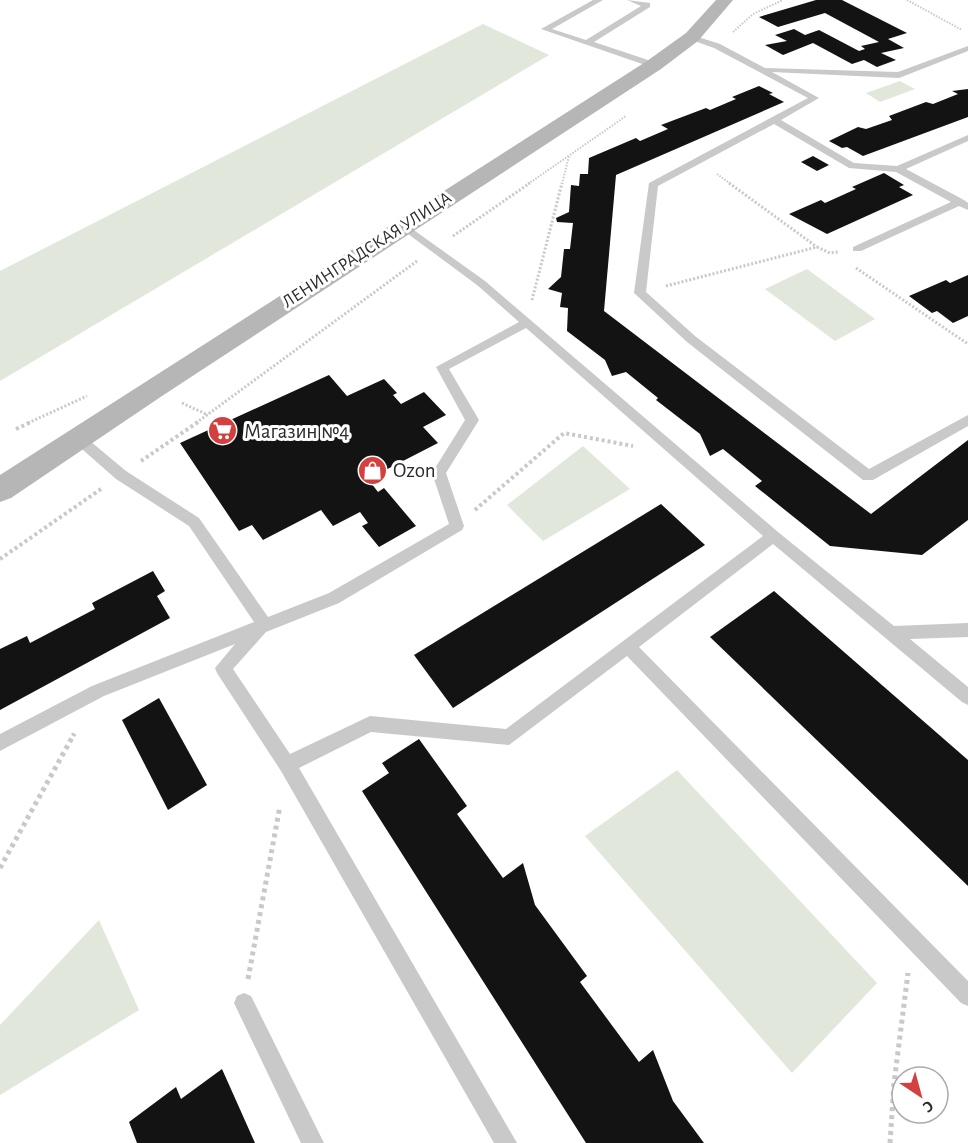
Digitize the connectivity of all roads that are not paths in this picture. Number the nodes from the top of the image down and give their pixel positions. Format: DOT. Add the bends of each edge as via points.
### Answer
graph roads {
  1 [pos="599,0"];
  2 [pos="631,0"];
  3 [pos="725,0"];
  4 [pos="692,37"];
  5 [pos="587,43"];
  6 [pos="968,48"];
  7 [pos="654,65"];
  8 [pos="762,69"];
  9 [pos="775,120"];
  10 [pos="968,138"];
  11 [pos="898,169"];
  12 [pos="964,204"];
  13 [pos="404,226"];
  14 [pos="857,249"];
  15 [pos="525,324"];
  16 [pos="968,420"];
  17 [pos="79,439"];
  18 [pos="0,490"];
  19 [pos="773,536"];
  20 [pos="264,624"];
  21 [pos="968,630"];
  22 [pos="892,633"];
  23 [pos="629,647"];
  24 [pos="968,697"];
  25 [pos="0,743"];
  26 [pos="287,765"];
  27 [pos="968,996"];
  28 [pos="244,1003"];
  29 [pos="313,1143"];
  30 [pos="506,1143"];
  1 -- 5 [label="lane" via="545,29"];
  2 -- 5 [label="lane" via="647,5"];
  3 -- 4 [label="street, ЛЕНИНГРАДСКАЯ УЛИЦА"];
  4 -- 7 [label="street, ЛЕНИНГРАДСКАЯ УЛИЦА"];
  4 -- 8 [label="lane"];
  5 -- 7 [label="lane"];
  6 -- 8 [label="lane" via="899,75"];
  7 -- 13 [label="street, ЛЕНИНГРАДСКАЯ УЛИЦА"];
  8 -- 9 [label="lane" via="815,98"];
  9 -- 11 [label="lane" via="852,166"];
  9 -- 16 [label="lane" via="653,184 640,293 691,339 868,476"];
  10 -- 11 [label="lane"];
  11 -- 12 [label="lane"];
  12 -- 14 [label="lane"];
  13 -- 15 [label="lane" via="481,283"];
  13 -- 17 [label="street, ЛЕНИНГРАДСКАЯ УЛИЦА"];
  15 -- 19 [label="lane"];
  15 -- 20 [label="lane" via="442,367 472,420 439,473 457,526 334,598"];
  17 -- 18 [label="street, ЛЕНИНГРАДСКАЯ УЛИЦА"];
  17 -- 20 [label="lane" via="120,475 194,522"];
  19 -- 22 [label="lane"];
  19 -- 23 [label="lane"];
  20 -- 25 [label="lane" via="98,691"];
  20 -- 26 [label="lane" via="223,668"];
  21 -- 22 [label="lane"];
  22 -- 24 [label="lane"];
  23 -- 26 [label="lane" via="509,737 370,724"];
  23 -- 27 [label="lane"];
  26 -- 30 [label="lane"];
  28 -- 29 [label="lane"];
}
